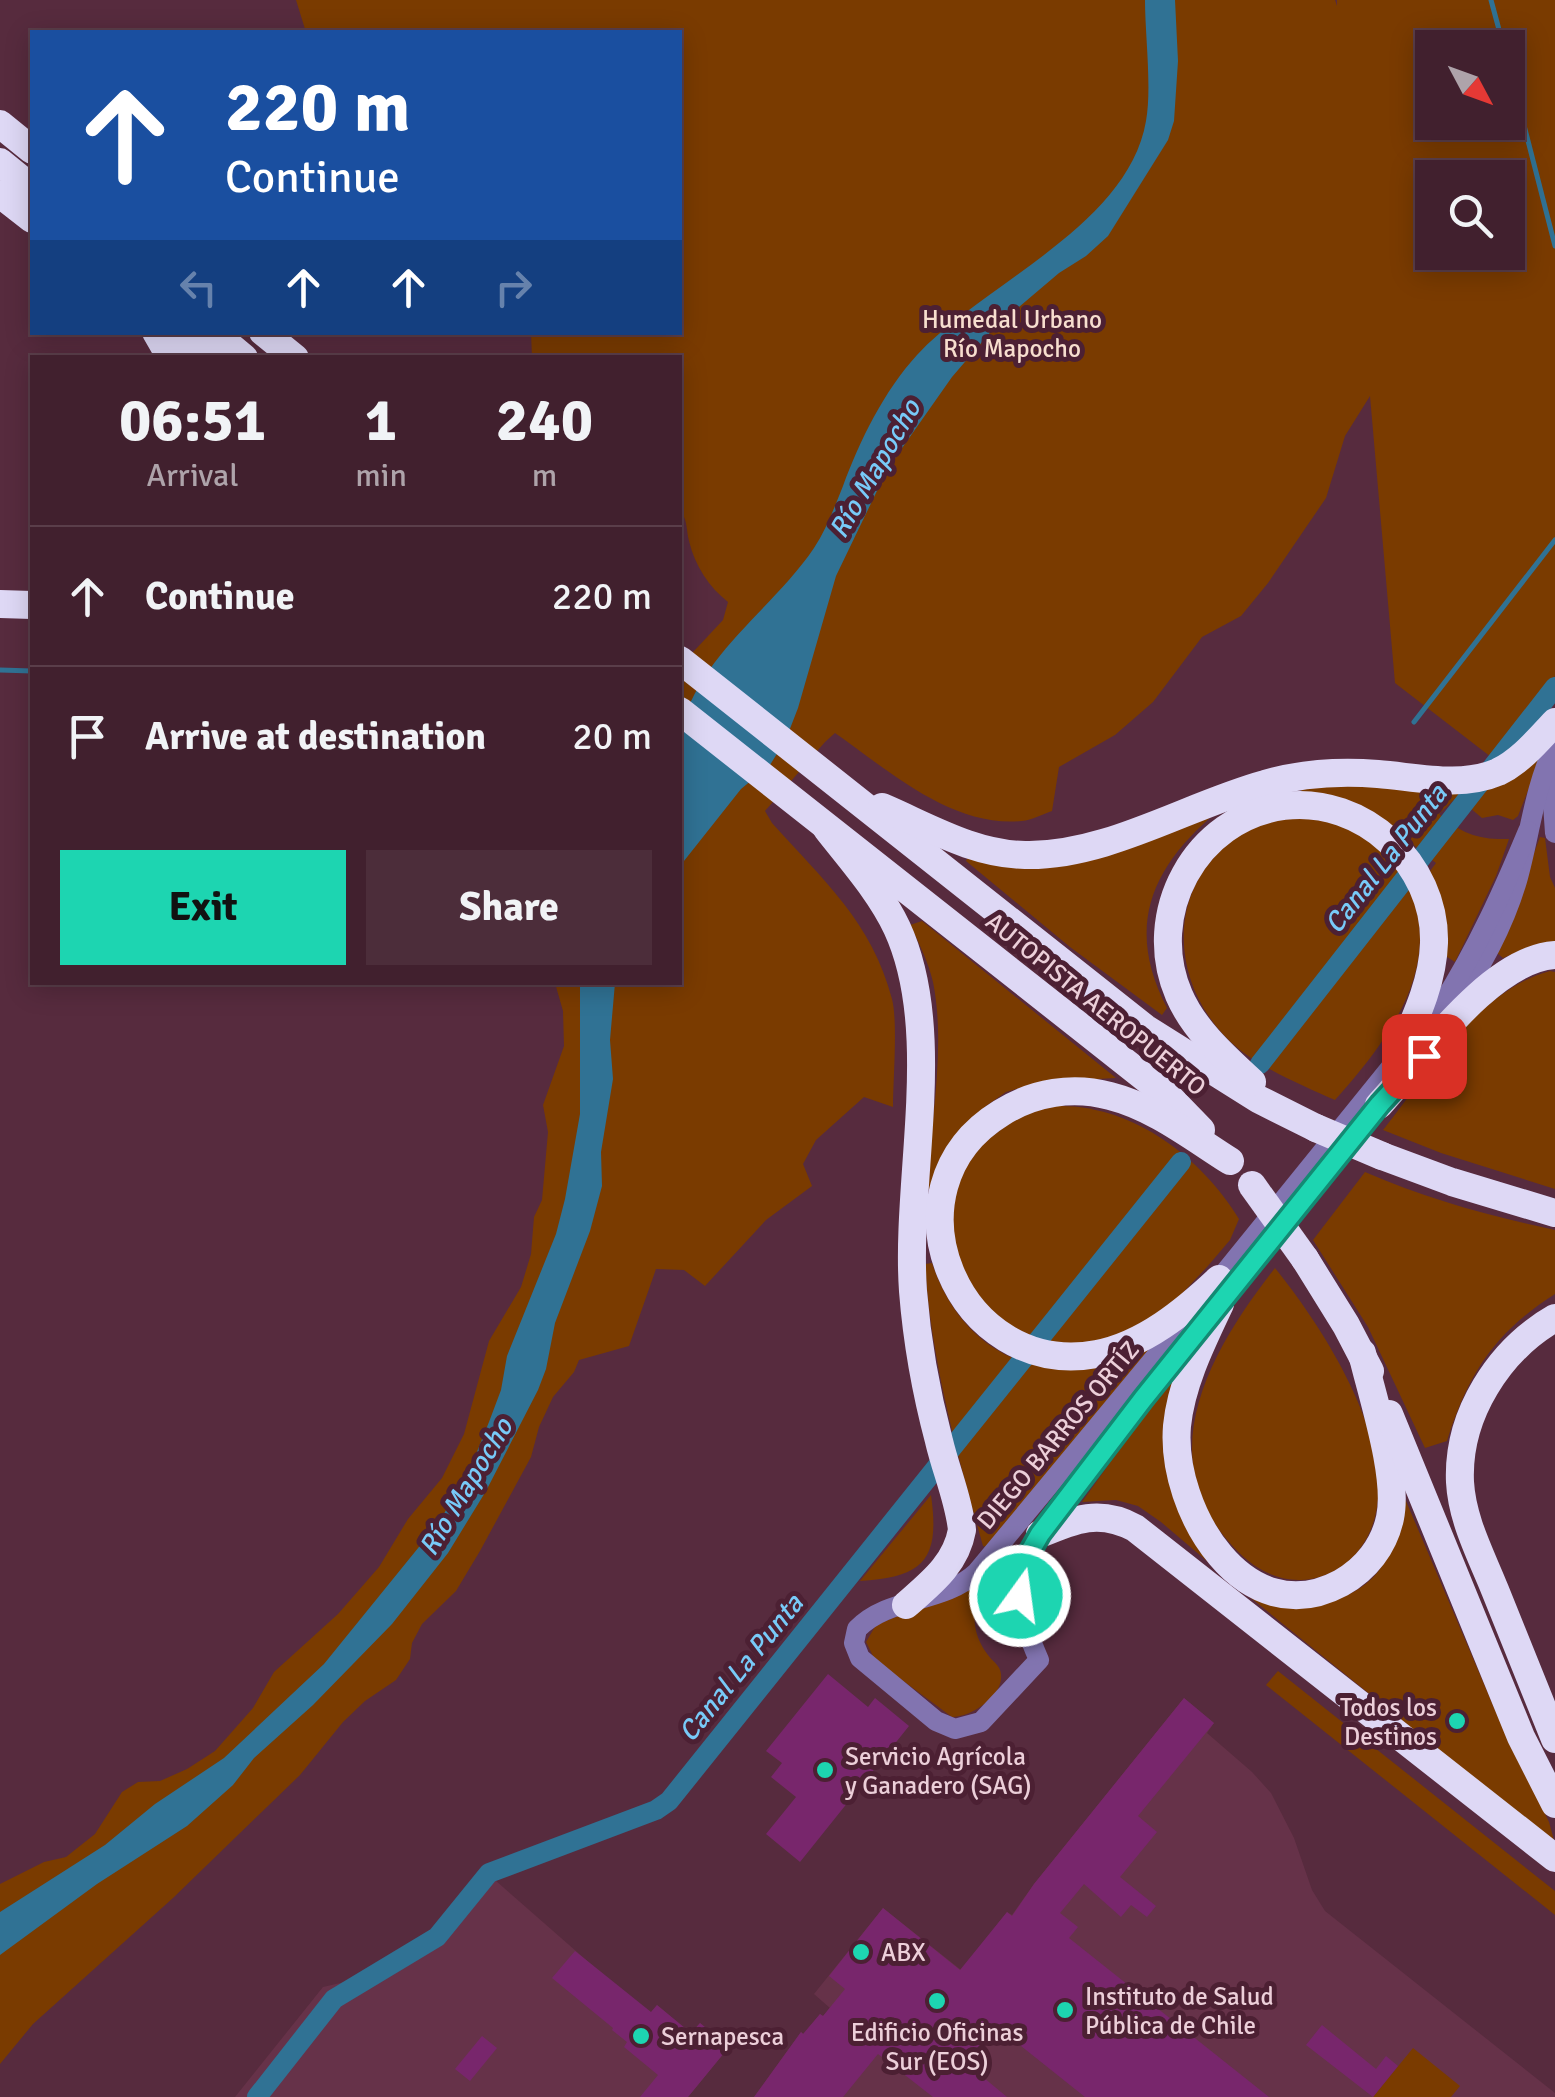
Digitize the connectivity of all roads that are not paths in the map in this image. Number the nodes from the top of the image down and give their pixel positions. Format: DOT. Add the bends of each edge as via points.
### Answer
graph roads {
  1 [pos="0,124"];
  2 [pos="30,148"];
  3 [pos="0,162"];
  4 [pos="30,186"];
  5 [pos="0,194"];
  6 [pos="30,217"];
  7 [pos="180,335"];
  8 [pos="217,335"];
  9 [pos="267,335"];
  10 [pos="203,355"];
  11 [pos="240,355"];
  12 [pos="290,355"];
  13 [pos="0,604"];
  14 [pos="30,605"];
  15 [pos="682,662"];
  16 [pos="682,713"];
  17 [pos="1555,722"];
  18 [pos="1544,745"];
  19 [pos="1555,770"];
  20 [pos="837,784"];
  21 [pos="827,828"];
  22 [pos="1528,831"];
  23 [pos="1555,833"];
  24 [pos="1555,955"];
  25 [pos="1401,1052"];
  26 [pos="1380,1104"];
  27 [pos="1308,1124"];
  28 [pos="1230,1161"];
  29 [pos="1506,1200"];
  30 [pos="1555,1204"];
  31 [pos="1555,1213"];
  32 [pos="1220,1292"];
  33 [pos="1555,1318"];
  34 [pos="1362,1353"];
  35 [pos="1040,1534"];
  36 [pos="906,1605"];
  37 [pos="1555,1739"];
  38 [pos="1555,1804"];
  39 [pos="1555,1858"];
  1 -- 2 [label="highway"];
  3 -- 4 [label="highway"];
  5 -- 6 [label="highway"];
  7 -- 10 [label="highway"];
  8 -- 11 [label="highway"];
  9 -- 12 [label="highway"];
  13 -- 14 [label="highway"];
  15 -- 20 [label="highway, AUTOPISTA AEROPUERTO"];
  16 -- 21 [label="highway, AUTOPISTA AEROPUERTO"];
  17 -- 18 [label="highway"];
  18 -- 20 [label="highway" via="1470,779 1296,776 1111,839 1026,856 956,842"];
  18 -- 22 [label="street, DIEGO BARROS ORTÍZ"];
  19 -- 23 [label="street"];
  20 -- 27 [label="highway, AUTOPISTA AEROPUERTO" via="1145,1028"];
  21 -- 28 [label="highway, AUTOPISTA AEROPUERTO" via="1168,1096"];
  21 -- 36 [label="highway" via="888,911 915,989 920,1056 913,1291 921,1364 961,1518 960,1542 947,1566"];
  22 -- 25 [label="street, DIEGO BARROS ORTÍZ" via="1464,970"];
  22 -- 26 [label="street, DIEGO BARROS ORTÍZ" via="1492,946"];
  24 -- 26 [label="highway" via="1493,982"];
  25 -- 27 [label="highway" via="1434,947 1422,883 1403,854 1374,829 1324,808 1288,806 1227,828 1178,885 1167,941 1173,978 1202,1032"];
  25 -- 32 [label="street, DIEGO BARROS ORTÍZ"];
  26 -- 32 [label="street, DIEGO BARROS ORTÍZ"];
  27 -- 29 [label="highway, AUTOPISTA AEROPUERTO, bridge"];
  28 -- 32 [label="highway" via="1125,1100 1058,1092 1025,1100 981,1128 958,1156 939,1218 941,1247 966,1302 992,1328 1032,1349 1087,1355 1126,1344"];
  28 -- 34 [label="highway, AUTOPISTA AEROPUERTO, bridge" via="1305,1259"];
  29 -- 30 [label="highway"];
  29 -- 31 [label="highway, AUTOPISTA AEROPUERTO"];
  32 -- 34 [label="highway" via="1180,1408 1181,1478 1214,1548 1272,1592 1307,1595 1335,1586 1371,1559 1386,1533 1392,1489"];
  32 -- 35 [label="street, DIEGO BARROS ORTÍZ"];
  32 -- 36 [label="street, DIEGO BARROS ORTÍZ" via="977,1572 954,1589"];
  33 -- 37 [label="highway" via="1517,1346 1486,1386 1460,1468 1466,1518"];
  34 -- 38 [label="highway, AUTOPISTA AEROPUERTO"];
  35 -- 36 [label="street, DIEGO BARROS ORTÍZ" via="1019,1584 1024,1624 1039,1660 980,1722 955,1728 936,1722 860,1658 854,1643 862,1624"];
  35 -- 39 [label="highway" via="1096,1515 1135,1528"];
}
